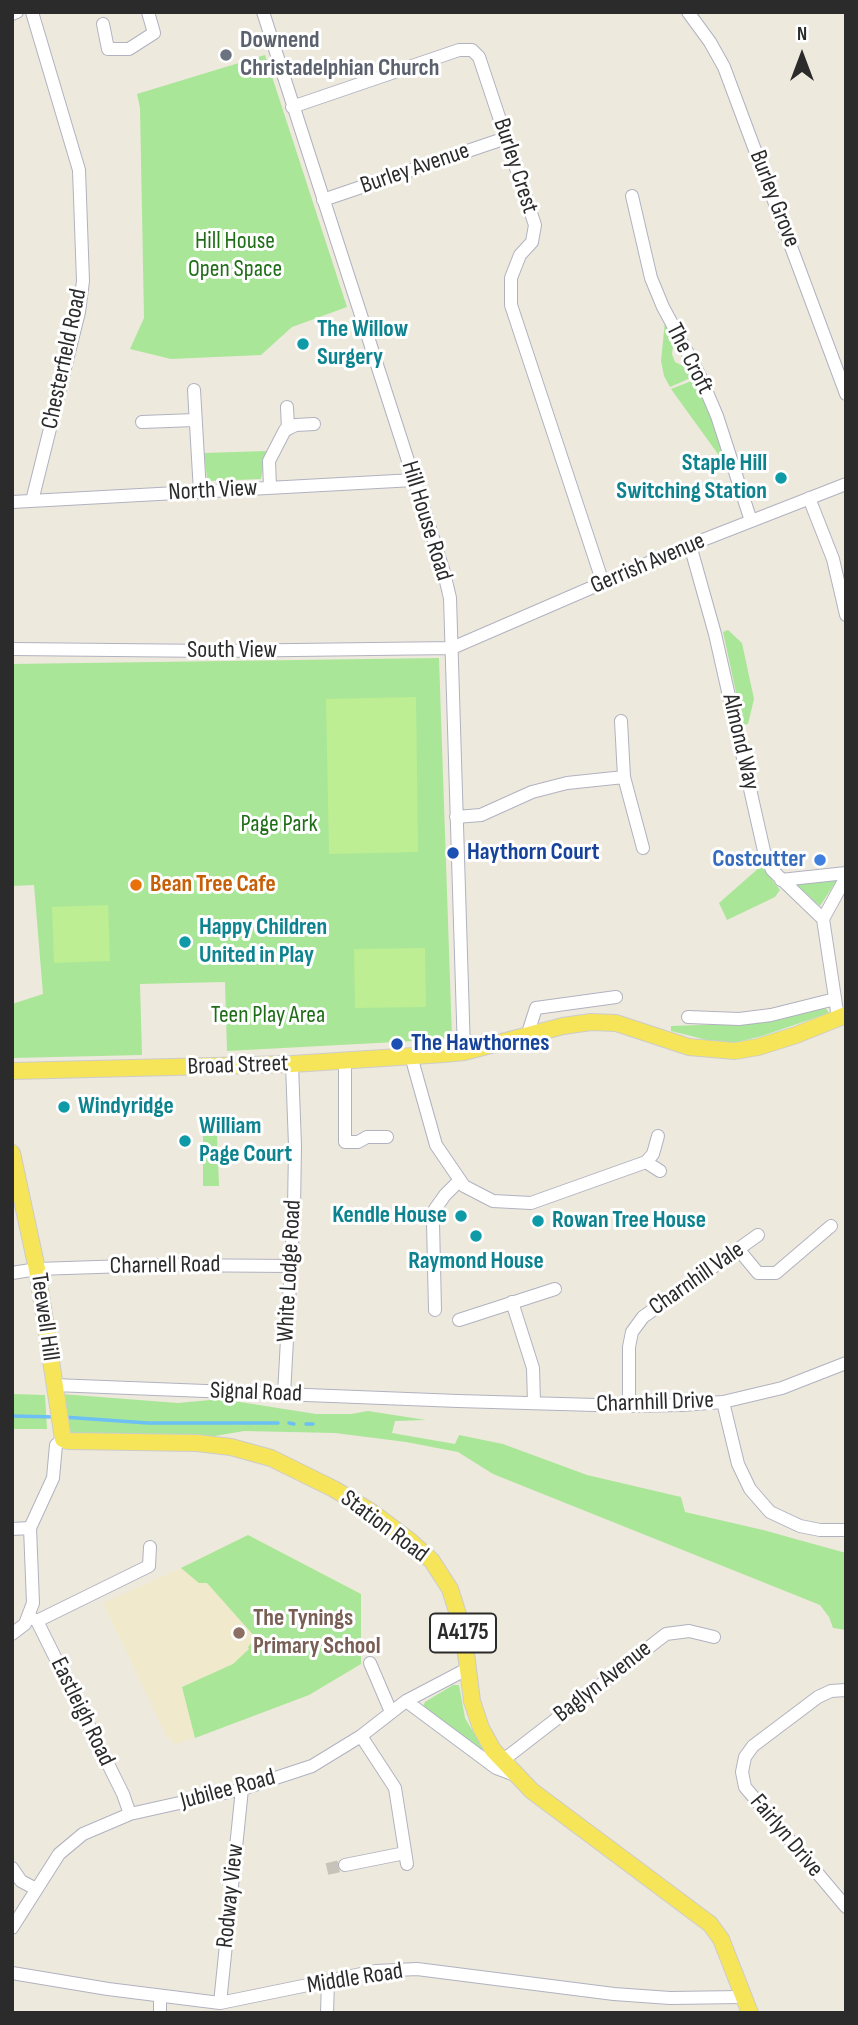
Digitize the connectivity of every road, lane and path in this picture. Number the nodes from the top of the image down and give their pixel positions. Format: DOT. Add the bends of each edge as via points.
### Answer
graph roads {
  1 [pos="32,12"];
  2 [pos="148,12"];
  3 [pos="262,12"];
  4 [pos="688,12"];
  5 [pos="103,24"];
  6 [pos="292,107"];
  7 [pos="506,138"];
  8 [pos="632,196"];
  9 [pos="323,200"];
  10 [pos="194,390"];
  11 [pos="846,394"];
  12 [pos="287,407"];
  13 [pos="195,419"];
  14 [pos="142,422"];
  15 [pos="314,424"];
  16 [pos="288,429"];
  17 [pos="414,480"];
  18 [pos="846,484"];
  19 [pos="270,488"];
  20 [pos="200,492"];
  21 [pos="809,498"];
  22 [pos="32,501"];
  23 [pos="12,502"];
  24 [pos="751,521"];
  25 [pos="690,545"];
  26 [pos="603,583"];
  27 [pos="846,615"];
  28 [pos="452,648"];
  29 [pos="12,649"];
  30 [pos="621,721"];
  31 [pos="624,777"];
  32 [pos="456,817"];
  33 [pos="643,848"];
  34 [pos="846,875"];
  35 [pos="782,880"];
  36 [pos="823,919"];
  37 [pos="616,997"];
  38 [pos="835,999"];
  39 [pos="842,1016"];
  40 [pos="688,1017"];
  41 [pos="527,1036"];
  42 [pos="464,1052"];
  43 [pos="411,1056"];
  44 [pos="345,1061"];
  45 [pos="292,1064"];
  46 [pos="12,1071"];
  47 [pos="658,1136"];
  48 [pos="387,1137"];
  49 [pos="12,1153"];
  50 [pos="646,1162"];
  51 [pos="660,1171"];
  52 [pos="460,1180"];
  53 [pos="831,1226"];
  54 [pos="758,1235"];
  55 [pos="739,1250"];
  56 [pos="292,1266"];
  57 [pos="37,1269"];
  58 [pos="12,1273"];
  59 [pos="419,1287"];
  60 [pos="434,1287"];
  61 [pos="555,1289"];
  62 [pos="512,1303"];
  63 [pos="435,1310"];
  64 [pos="459,1320"];
  65 [pos="846,1363"];
  66 [pos="55,1390"];
  67 [pos="284,1395"];
  68 [pos="458,1401"];
  69 [pos="723,1402"];
  70 [pos="534,1403"];
  71 [pos="629,1406"];
  72 [pos="62,1433"];
  73 [pos="30,1528"];
  74 [pos="12,1529"];
  75 [pos="846,1530"];
  76 [pos="150,1547"];
  77 [pos="33,1618"];
  78 [pos="12,1634"];
  79 [pos="714,1637"];
  80 [pos="370,1663"];
  81 [pos="467,1669"];
  82 [pos="846,1690"];
  83 [pos="406,1701"];
  84 [pos="391,1712"];
  85 [pos="360,1736"];
  86 [pos="502,1761"];
  87 [pos="515,1775"];
  88 [pos="242,1789"];
  89 [pos="130,1814"];
  90 [pos="345,1866"];
  91 [pos="12,1868"];
  92 [pos="36,1889"];
  93 [pos="846,1907"];
  94 [pos="12,1928"];
  95 [pos="12,1973"];
  96 [pos="328,1981"];
  97 [pos="160,1996"];
  98 [pos="742,1997"];
  99 [pos="220,2003"];
  100 [pos="160,2013"];
  101 [pos="327,2013"];
  102 [pos="750,2013"];
  1 -- 22 [label="street, Chesterfield Road" via="79,170 83,281"];
  2 -- 5 [label="street" via="154,33 128,49 108,49"];
  3 -- 6 [label="street, Hill House Road"];
  4 -- 11 [label="street, Burley Grove" via="724,67"];
  6 -- 7 [label="street, Burley Crest" via="459,50 472,50 479,57"];
  6 -- 9 [label="street, Hill House Road"];
  7 -- 9 [label="street, Burley Avenue"];
  7 -- 26 [label="street, Burley Crest" via="534,225 532,242 511,278 511,304"];
  8 -- 24 [label="street, The Croft" via="651,278 717,416"];
  9 -- 17 [label="street, Hill House Road"];
  10 -- 13 [label="street"];
  12 -- 16 [label="street"];
  13 -- 14 [label="street"];
  13 -- 20 [label="street"];
  15 -- 16 [label="street"];
  16 -- 19 [label="street" via="271,454"];
  17 -- 19 [label="street, North View"];
  17 -- 28 [label="street, Hill House Road" via="446,579"];
  18 -- 21 [label="street, Gerrish Avenue"];
  19 -- 20 [label="street, North View"];
  20 -- 22 [label="street, North View"];
  21 -- 24 [label="street, Gerrish Avenue"];
  21 -- 27 [label="street" via="833,559"];
  22 -- 23 [label="street, North View"];
  24 -- 25 [label="street, Gerrish Avenue"];
  25 -- 26 [label="street, Gerrish Avenue"];
  25 -- 35 [label="street, Almond Way" via="764,851"];
  26 -- 28 [label="street, Gerrish Avenue"];
  28 -- 29 [label="street, South View"];
  28 -- 32 [label="street, Hill House Road"];
  30 -- 31 [label="street"];
  31 -- 32 [label="street" via="567,783 532,792 481,815"];
  31 -- 33 [label="street"];
  32 -- 42 [label="street, Hill House Road"];
  34 -- 35 [label="street"];
  34 -- 36 [label="street"];
  35 -- 36 [label="street, Almond Way"];
  36 -- 38 [label="street"];
  37 -- 41 [label="street" via="536,1008"];
  38 -- 39 [label="street"];
  38 -- 40 [label="street" via="739,1019"];
  39 -- 41 [label="main road, Broad Street" via="735,1051 689,1047 616,1023 563,1026"];
  41 -- 42 [label="main road, Broad Street"];
  42 -- 43 [label="main road, Broad Street"];
  43 -- 44 [label="main road, Broad Street"];
  43 -- 52 [label="street" via="436,1145"];
  44 -- 45 [label="main road, Broad Street"];
  44 -- 48 [label="street" via="345,1142"];
  45 -- 46 [label="main road, Broad Street"];
  45 -- 56 [label="street, White Lodge Road"];
  47 -- 50 [label="street"];
  49 -- 57 [label="main road, Teewell Hill"];
  50 -- 51 [label="street"];
  50 -- 52 [label="street" via="531,1203 493,1201"];
  52 -- 60 [label="street" via="435,1209"];
  53 -- 55 [label="street" via="776,1272 758,1272"];
  54 -- 55 [label="street, Charnhill Vale"];
  55 -- 71 [label="street, Charnhill Vale" via="643,1317 632,1332"];
  56 -- 57 [label="street, Charnell Road"];
  56 -- 67 [label="street, White Lodge Road"];
  57 -- 58 [label="street, Charnell Road"];
  57 -- 66 [label="main road, Teewell Hill"];
  59 -- 60 [label="street"];
  60 -- 63 [label="street"];
  61 -- 62 [label="street"];
  62 -- 64 [label="street"];
  62 -- 70 [label="street" via="533,1368"];
  65 -- 69 [label="street, Charnhill Drive" via="782,1388"];
  66 -- 67 [label="street, Signal Road"];
  66 -- 72 [label="main road, Teewell Hill"];
  67 -- 68 [label="street, Signal Road"];
  68 -- 70 [label="street, Charnhill Drive"];
  69 -- 71 [label="street, Charnhill Drive"];
  69 -- 75 [label="street" via="738,1464 750,1489 770,1512 820,1531"];
  70 -- 71 [label="street, Charnhill Drive"];
  72 -- 73 [label="street" via="52,1478"];
  72 -- 81 [label="main road, Station Road / A4175" via="68,1441 231,1447 271,1458 334,1489 373,1513 432,1562 450,1589 463,1630"];
  73 -- 74 [label="street"];
  73 -- 77 [label="street"];
  76 -- 77 [label="street" via="149,1566"];
  77 -- 78 [label="street"];
  77 -- 89 [label="street, Eastleigh Road"];
  79 -- 86 [label="street, Baglyn Avenue" via="689,1631 666,1634"];
  80 -- 84 [label="street"];
  81 -- 83 [label="street, Jubilee Road"];
  81 -- 86 [label="main road, Station Road / A4175" via="481,1728"];
  82 -- 93 [label="street, Fairlyn Drive" via="818,1697 753,1746 744,1758 742,1772 745,1787"];
  83 -- 84 [label="street, Jubilee Road"];
  83 -- 87 [label="street" via="496,1768"];
  84 -- 85 [label="street, Jubilee Road"];
  85 -- 88 [label="street, Jubilee Road" via="312,1766"];
  85 -- 90 [label="street" via="395,1788 406,1859"];
  86 -- 87 [label="main road, Station Road / A4175"];
  87 -- 98 [label="main road, Station Road / A4175" via="710,1924 721,1939"];
  88 -- 89 [label="street, Jubilee Road"];
  88 -- 99 [label="street, Rodway View"];
  89 -- 92 [label="street, Jubilee Road" via="69,1844"];
  91 -- 92 [label="street" via="21,1881"];
  92 -- 94 [label="street, Jubilee Road"];
  95 -- 97 [label="street, Middle Road"];
  96 -- 98 [label="street, Middle Road" via="417,1969 614,1994"];
  96 -- 99 [label="street, Middle Road"];
  96 -- 101 [label="street"];
  97 -- 99 [label="street, Middle Road"];
  97 -- 100 [label="street"];
  98 -- 102 [label="main road, Station Road / A4175"];
}
